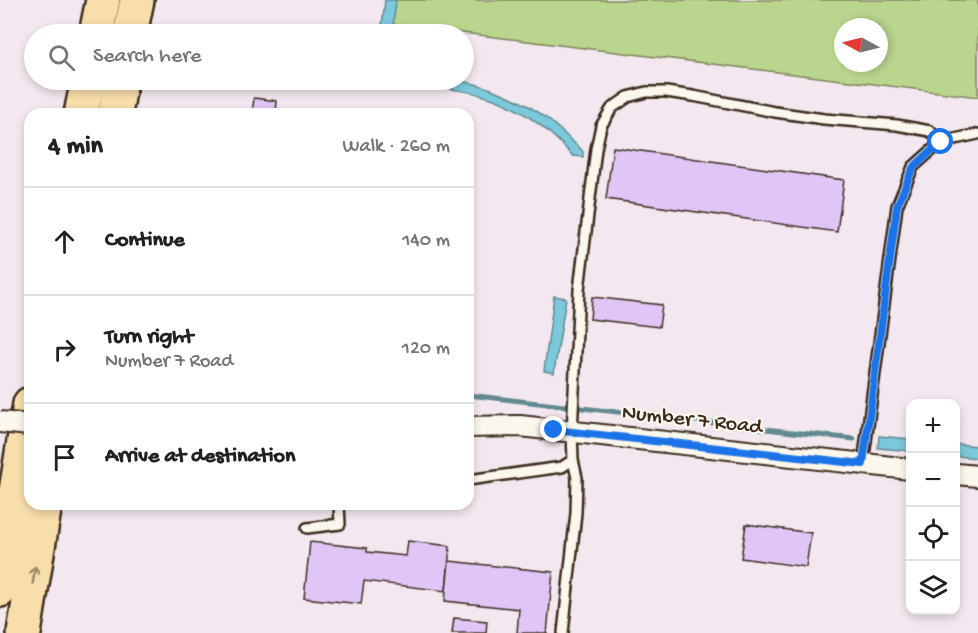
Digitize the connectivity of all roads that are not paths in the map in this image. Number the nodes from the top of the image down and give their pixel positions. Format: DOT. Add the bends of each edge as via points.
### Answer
graph roads {
  1 [pos="103,0"];
  2 [pos="137,0"];
  3 [pos="98,24"];
  4 [pos="132,24"];
  5 [pos="86,90"];
  6 [pos="120,90"];
  7 [pos="82,108"];
  8 [pos="116,108"];
  9 [pos="978,135"];
  10 [pos="941,142"];
  11 [pos="0,422"];
  12 [pos="24,424"];
  13 [pos="573,424"];
  14 [pos="474,427"];
  15 [pos="24,441"];
  16 [pos="573,460"];
  17 [pos="863,464"];
  18 [pos="906,469"];
  19 [pos="960,475"];
  20 [pos="978,477"];
  21 [pos="474,479"];
  22 [pos="44,510"];
  23 [pos="339,510"];
  24 [pos="307,528"];
  25 [pos="0,590"];
  26 [pos="24,633"];
  27 [pos="563,633"];
  1 -- 3 [label="highway"];
  2 -- 4 [label="highway"];
  5 -- 7 [label="highway"];
  6 -- 8 [label="highway"];
  9 -- 10 [label="lane"];
  10 -- 13 [label="lane" via="930,131 775,112 666,92 646,92 612,108 601,126 592,181 579,290"];
  10 -- 17 [label="lane" via="913,168 897,206"];
  11 -- 12 [label="street, bridge"];
  13 -- 14 [label="street, Number 7 Road"];
  13 -- 16 [label="lane"];
  13 -- 17 [label="street, Number 7 Road"];
  15 -- 25 [label="highway"];
  16 -- 21 [label="lane" via="562,467"];
  16 -- 27 [label="lane" via="576,513"];
  17 -- 18 [label="street, Number 7 Road"];
  19 -- 20 [label="street"];
  26 -- 22 [label="highway, one-way"];
  23 -- 24 [label="lane" via="340,524"];
}
